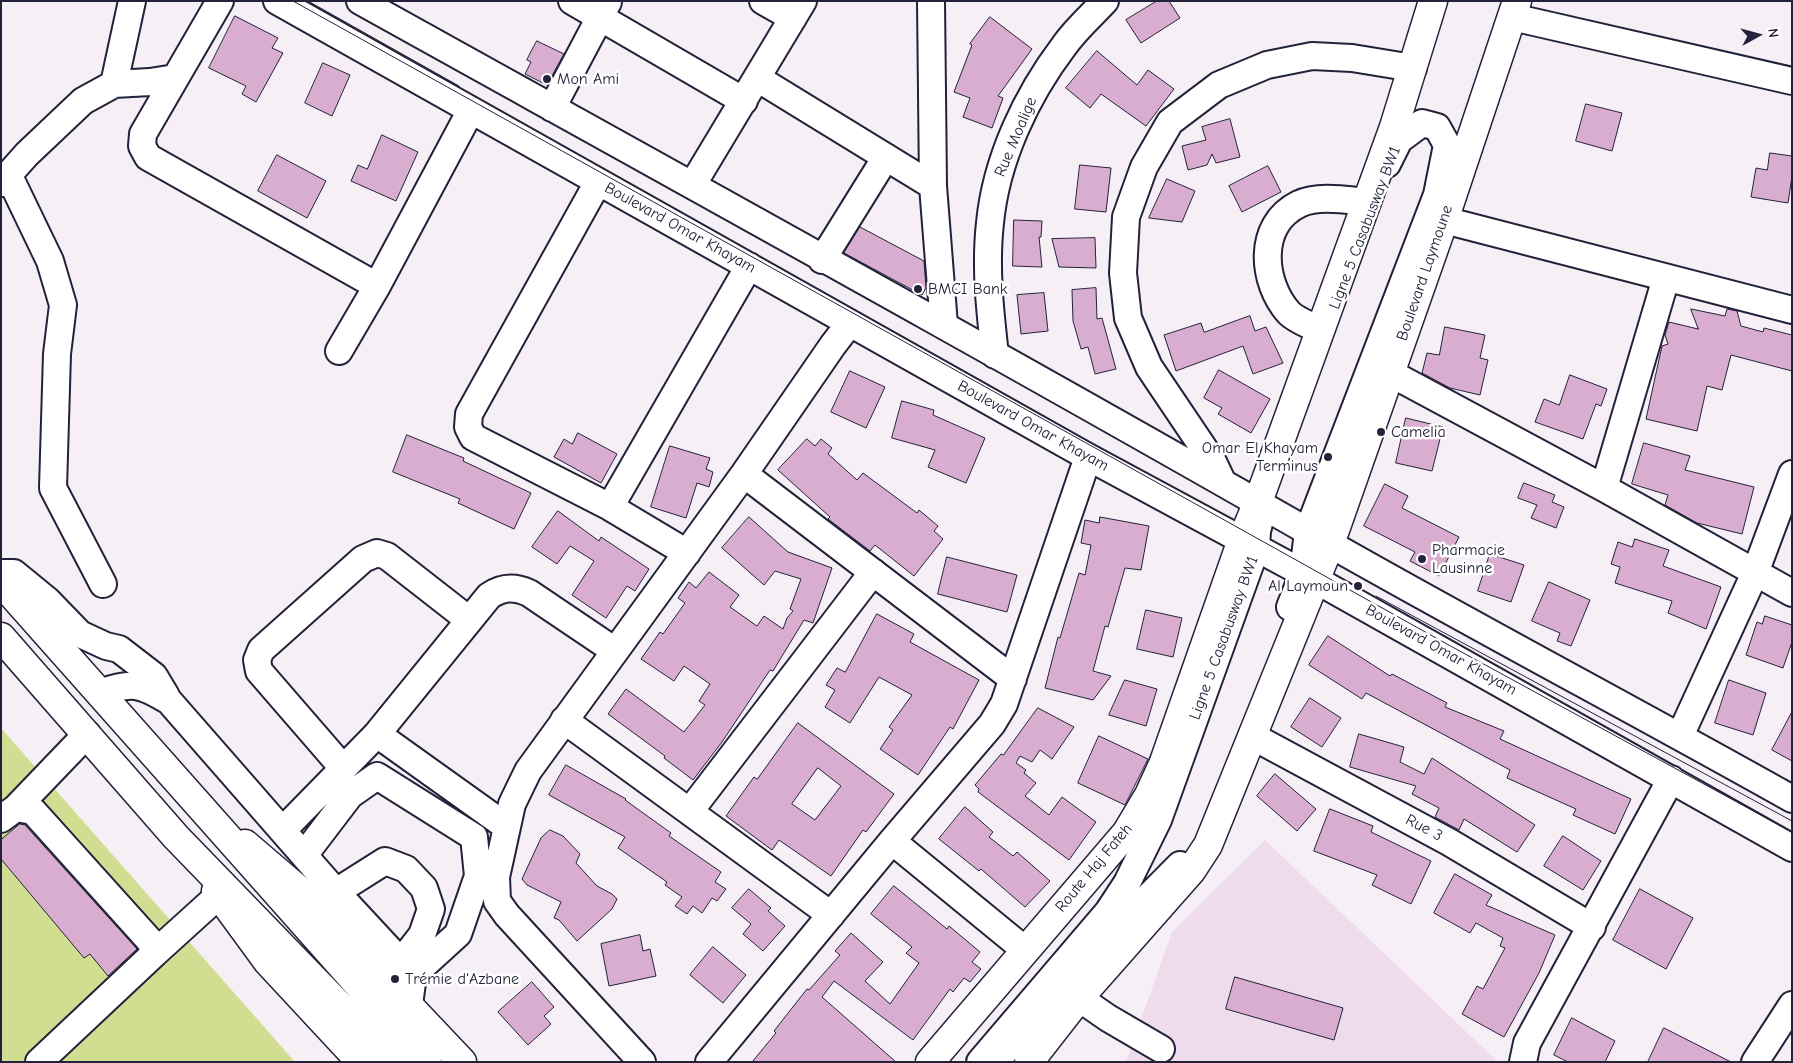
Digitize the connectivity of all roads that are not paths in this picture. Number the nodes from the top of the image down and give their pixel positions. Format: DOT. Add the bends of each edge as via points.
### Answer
graph roads {
  1 [pos="132,1"];
  2 [pos="220,1"];
  3 [pos="277,1"];
  4 [pos="360,1"];
  5 [pos="572,1"];
  6 [pos="763,1"];
  7 [pos="931,1"];
  8 [pos="1105,1"];
  9 [pos="1433,1"];
  10 [pos="604,9"];
  11 [pos="1514,9"];
  12 [pos="798,10"];
  13 [pos="1413,68"];
  14 [pos="175,78"];
  15 [pos="758,78"];
  16 [pos="1792,81"];
  17 [pos="114,84"];
  18 [pos="744,102"];
  19 [pos="552,108"];
  20 [pos="471,110"];
  21 [pos="886,157"];
  22 [pos="5,180"];
  23 [pos="598,182"];
  24 [pos="692,184"];
  25 [pos="933,186"];
  26 [pos="1367,202"];
  27 [pos="1444,220"];
  28 [pos="822,260"];
  29 [pos="749,266"];
  30 [pos="1666,278"];
  31 [pos="377,286"];
  32 [pos="1792,310"];
  33 [pos="850,323"];
  34 [pos="944,325"];
  35 [pos="1319,330"];
  36 [pos="339,351"];
  37 [pos="995,355"];
  38 [pos="1390,373"];
  39 [pos="1088,457"];
  40 [pos="744,474"];
  41 [pos="1792,474"];
  42 [pos="1222,480"];
  43 [pos="1604,488"];
  44 [pos="1261,503"];
  45 [pos="610,507"];
  46 [pos="1319,538"];
  47 [pos="1249,544"];
  48 [pos="687,553"];
  49 [pos="1,572"];
  50 [pos="873,572"];
  51 [pos="1755,573"];
  52 [pos="1310,577"];
  53 [pos="1,582"];
  54 [pos="103,584"];
  55 [pos="1792,593"];
  56 [pos="469,620"];
  57 [pos="1,637"];
  58 [pos="615,651"];
  59 [pos="1013,679"];
  60 [pos="100,693"];
  61 [pos="169,701"];
  62 [pos="564,720"];
  63 [pos="87,734"];
  64 [pos="377,734"];
  65 [pos="1252,736"];
  66 [pos="1680,736"];
  67 [pos="343,768"];
  68 [pos="1671,779"];
  69 [pos="1792,799"];
  70 [pos="203,809"];
  71 [pos="690,811"];
  72 [pos="8,814"];
  73 [pos="507,827"];
  74 [pos="283,830"];
  75 [pos="176,837"];
  76 [pos="892,841"];
  77 [pos="1792,848"];
  78 [pos="305,854"];
  79 [pos="336,892"];
  80 [pos="219,895"];
  81 [pos="831,915"];
  82 [pos="1592,927"];
  83 [pos="1025,950"];
  84 [pos="155,953"];
  85 [pos="407,968"];
  86 [pos="1079,998"];
  87 [pos="409,1005"];
  88 [pos="1792,1005"];
  89 [pos="1161,1049"];
  90 [pos="39,1062"];
  91 [pos="361,1062"];
  92 [pos="394,1062"];
  93 [pos="426,1062"];
  94 [pos="462,1062"];
  95 [pos="642,1062"];
  96 [pos="709,1062"];
  97 [pos="930,1062"];
  98 [pos="980,1062"];
  99 [pos="995,1062"];
  100 [pos="1029,1062"];
  101 [pos="1523,1062"];
  102 [pos="1755,1062"];
  1 -- 17 [label="street"];
  2 -- 14 [label="street"];
  3 -- 20 [label="street, Boulevard Omar Khayam"];
  4 -- 19 [label="street"];
  5 -- 10 [label="street"];
  6 -- 12 [label="street"];
  7 -- 25 [label="street"];
  8 -- 37 [label="street, Rue Moalige" via="1064,45 1025,108 1000,169 990,222 988,278"];
  9 -- 13 [label="main road"];
  10 -- 18 [label="street"];
  10 -- 19 [label="street"];
  11 -- 16 [label="street"];
  11 -- 27 [label="main road, Boulevard Laymoune"];
  12 -- 15 [label="street"];
  13 -- 26 [label="main road"];
  13 -- 42 [label="street" via="1352,58 1312,56 1267,65 1219,86 1170,122 1144,167 1126,217 1122,273 1128,318 1149,367"];
  14 -- 17 [label="street"];
  14 -- 31 [label="street" via="143,134 142,146 148,157"];
  15 -- 18 [label="street"];
  15 -- 21 [label="street"];
  17 -- 22 [label="street" via="83,101 27,154"];
  18 -- 24 [label="street"];
  19 -- 24 [label="street"];
  20 -- 23 [label="street, Boulevard Omar Khayam"];
  20 -- 31 [label="street"];
  21 -- 25 [label="street"];
  21 -- 28 [label="street"];
  22 -- 54 [label="street" via="50,261 63,305 53,488"];
  23 -- 29 [label="street, Boulevard Omar Khayam"];
  23 -- 45 [label="street" via="469,414 468,427 473,437"];
  24 -- 28 [label="street"];
  25 -- 34 [label="street"];
  26 -- 35 [label="main road"];
  26 -- 35 [label="street" via="1328,199 1300,204 1284,214 1273,231 1267,251 1268,277 1291,315"];
  27 -- 30 [label="street"];
  27 -- 38 [label="main road, Boulevard Laymoune"];
  28 -- 34 [label="street"];
  29 -- 33 [label="street, Boulevard Omar Khayam"];
  29 -- 45 [label="street"];
  30 -- 32 [label="street"];
  30 -- 43 [label="street"];
  31 -- 36 [label="street"];
  33 -- 39 [label="street, Boulevard Omar Khayam"];
  33 -- 40 [label="street"];
  34 -- 37 [label="street"];
  35 -- 44 [label="main road"];
  37 -- 42 [label="street"];
  38 -- 43 [label="street"];
  38 -- 46 [label="main road, Boulevard Laymoune"];
  39 -- 47 [label="street, Boulevard Omar Khayam"];
  39 -- 59 [label="street"];
  40 -- 48 [label="street"];
  40 -- 50 [label="street"];
  41 -- 51 [label="street"];
  42 -- 44 [label="street"];
  43 -- 51 [label="street"];
  44 -- 46 [label="street"];
  44 -- 46 [label="street, Ligne 5 Casabusway BW1" via="1385,168 1399,140 1422,123 1438,127 1447,145 1438,195"];
  44 -- 47 [label="main road, Route Haj Fateh"];
  45 -- 48 [label="street"];
  46 -- 52 [label="main road"];
  46 -- 66 [label="street"];
  47 -- 52 [label="street, Boulevard Omar Khayam"];
  47 -- 83 [label="main road, Route Haj Fateh" via="1149,795 1127,832"];
  47 -- 98 [label="street, Ligne 5 Casabusway BW1" via="1158,820 1144,852 1108,912"];
  48 -- 58 [label="street"];
  49 -- 61 [label="street" via="14,573 47,600 80,634 119,649 154,676"];
  50 -- 59 [label="street"];
  50 -- 71 [label="street"];
  51 -- 55 [label="street"];
  51 -- 66 [label="street"];
  52 -- 65 [label="main road"];
  52 -- 68 [label="street, Boulevard Omar Khayam"];
  52 -- 99 [label="street" via="1200,837 1179,866 1097,949"];
  53 -- 60 [label="main road"];
  56 -- 58 [label="street" via="489,596 501,589 515,588 529,593"];
  56 -- 64 [label="street"];
  56 -- 67 [label="street" via="387,556 372,553 261,650 256,660 260,671"];
  57 -- 63 [label="main road"];
  58 -- 62 [label="street"];
  59 -- 76 [label="street" via="992,724"];
  60 -- 61 [label="street" via="120,686 145,686"];
  60 -- 70 [label="main road"];
  61 -- 74 [label="street"];
  62 -- 71 [label="street"];
  62 -- 73 [label="street" via="528,772 512,804"];
  63 -- 72 [label="street"];
  63 -- 75 [label="main road"];
  64 -- 67 [label="street"];
  64 -- 73 [label="street"];
  65 -- 82 [label="street, Rue 3" via="1450,842"];
  65 -- 86 [label="main road" via="1208,845 1191,871"];
  66 -- 69 [label="street"];
  67 -- 74 [label="street"];
  68 -- 77 [label="street, Boulevard Omar Khayam"];
  68 -- 82 [label="street"];
  70 -- 87 [label="main road" via="300,891"];
  70 -- 93 [label="main road"];
  71 -- 81 [label="street"];
  72 -- 84 [label="street" via="32,811 150,941"];
  73 -- 95 [label="street" via="496,877 497,901"];
  74 -- 78 [label="street"];
  75 -- 80 [label="main road"];
  75 -- 92 [label="main road"];
  76 -- 81 [label="street"];
  76 -- 83 [label="street"];
  78 -- 79 [label="street"];
  78 -- 85 [label="street" via="350,795 377,776 474,837 478,876 458,934"];
  79 -- 85 [label="street"];
  79 -- 85 [label="street" via="385,861 406,869 424,888 431,909"];
  80 -- 84 [label="street"];
  80 -- 91 [label="main road" via="268,962"];
  81 -- 96 [label="street"];
  82 -- 101 [label="street" via="1527,1043"];
  83 -- 97 [label="main road, Route Haj Fateh"];
  84 -- 90 [label="street"];
  85 -- 87 [label="street"];
  86 -- 89 [label="street"];
  86 -- 100 [label="main road"];
  87 -- 94 [label="main road"];
  88 -- 102 [label="street"];
}
